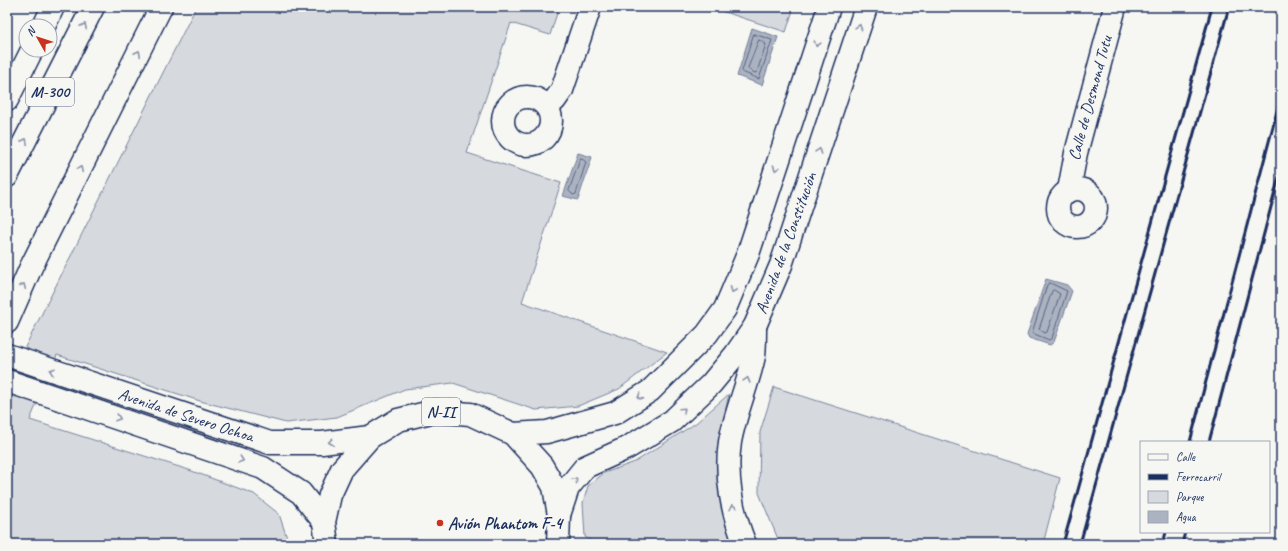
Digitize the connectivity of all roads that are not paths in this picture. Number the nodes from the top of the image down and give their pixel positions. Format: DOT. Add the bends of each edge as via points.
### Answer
graph roads {
  1 [pos="53,7"];
  2 [pos="93,7"];
  3 [pos="162,7"];
  4 [pos="590,7"];
  5 [pos="829,7"];
  6 [pos="866,7"];
  7 [pos="1115,7"];
  8 [pos="48,18"];
  9 [pos="28,58"];
  10 [pos="7,100"];
  11 [pos="547,107"];
  12 [pos="7,176"];
  13 [pos="1069,190"];
  14 [pos="7,322"];
  15 [pos="755,326"];
  16 [pos="7,355"];
  17 [pos="7,381"];
  18 [pos="513,434"];
  19 [pos="370,437"];
  20 [pos="559,515"];
  21 [pos="324,522"];
  22 [pos="327,544"];
  23 [pos="558,544"];
  24 [pos="745,544"];
  1 -- 8 [label="main road"];
  12 -- 2 [label="main road, M-300, one-way"];
  14 -- 3 [label="main road, one-way" via="31,267"];
  4 -- 11 [label="main road" via="562,90"];
  5 -- 18 [label="main road, Avenida de la Constitución, one-way" via="748,254 725,309 707,334 650,391 615,413 547,432"];
  15 -- 6 [label="main road, Avenida de la Constitución, one-way" via="781,265"];
  7 -- 13 [label="main road, Calle de Desmond Tutu" via="1076,153"];
  9 -- 10 [label="main road"];
  20 -- 15 [label="main road, Avenida de la Constitución, one-way" via="568,488 585,467 627,448 672,421 711,384"];
  24 -- 15 [label="main road, one-way" via="737,526 732,504 729,476 730,443 754,356"];
  19 -- 16 [label="main road, Avenida de Severo Ochoa, one-way" via="322,443 270,443"];
  17 -- 21 [label="main road, Avenida de Severo Ochoa, one-way" via="263,468 301,493"];
  18 -- 19 [label="main road, N-II" via="470,414 435,411 398,420"];
  18 -- 20 [label="main road, N-II" via="542,466 554,487"];
  19 -- 21 [label="main road, N-II" via="342,469 330,495"];
  20 -- 23 [label="main road, N-II"];
  21 -- 22 [label="main road, N-II"];
}
